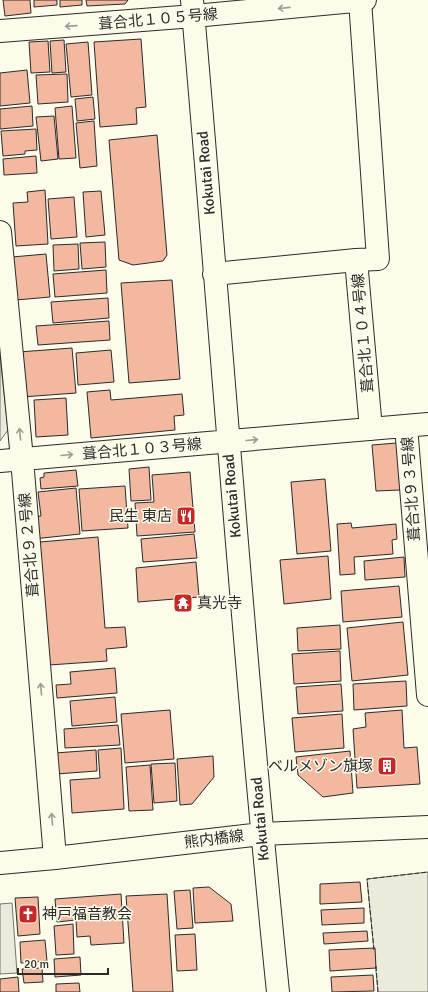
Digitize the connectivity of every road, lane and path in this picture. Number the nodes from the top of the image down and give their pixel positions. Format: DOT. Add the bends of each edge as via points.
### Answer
graph roads {
  1 [pos="360,0"];
  2 [pos="365,0"];
  3 [pos="193,8"];
  4 [pos="0,31"];
  5 [pos="0,232"];
  6 [pos="356,260"];
  7 [pos="214,274"];
  8 [pos="428,424"];
  9 [pos="406,426"];
  10 [pos="371,429"];
  11 [pos="228,442"];
  12 [pos="22,459"];
  13 [pos="0,461"];
  14 [pos="424,611"];
  15 [pos="428,695"];
  16 [pos="428,827"];
  17 [pos="261,834"];
  18 [pos="55,858"];
  19 [pos="0,863"];
  20 [pos="278,992"];
  1 -- 2 [label="street, 葺合北１０５号線"];
  1 -- 3 [label="street, 葺合北１０５号線, one-way"];
  1 -- 6 [label="street" via="378,259"];
  3 -- 4 [label="street, 葺合北１０５号線, one-way"];
  3 -- 7 [label="street, Kokutai Road"];
  12 -- 5 [label="street, 葺合北９２号線, one-way"];
  6 -- 7 [label="street, 葺合北１０４号線"];
  6 -- 10 [label="street, 葺合北１０４号線"];
  7 -- 11 [label="street, Kokutai Road"];
  8 -- 9 [label="street, 葺合北１０３号線"];
  9 -- 10 [label="street, 葺合北１０３号線"];
  9 -- 14 [label="street, 葺合北９３号線"];
  11 -- 10 [label="street, 葺合北１０３号線, one-way"];
  12 -- 11 [label="street, 葺合北１０３号線, one-way"];
  11 -- 17 [label="street, Kokutai Road"];
  12 -- 13 [label="street, 葺合北１０３号線"];
  18 -- 12 [label="street, 葺合北９２号線, one-way"];
  14 -- 15 [label="street, 葺合北９３号線"];
  16 -- 17 [label="street, 熊内橋線"];
  17 -- 18 [label="street, 熊内橋線"];
  17 -- 20 [label="street, Kokutai Road"];
  18 -- 19 [label="street, 熊内橋線"];
}
